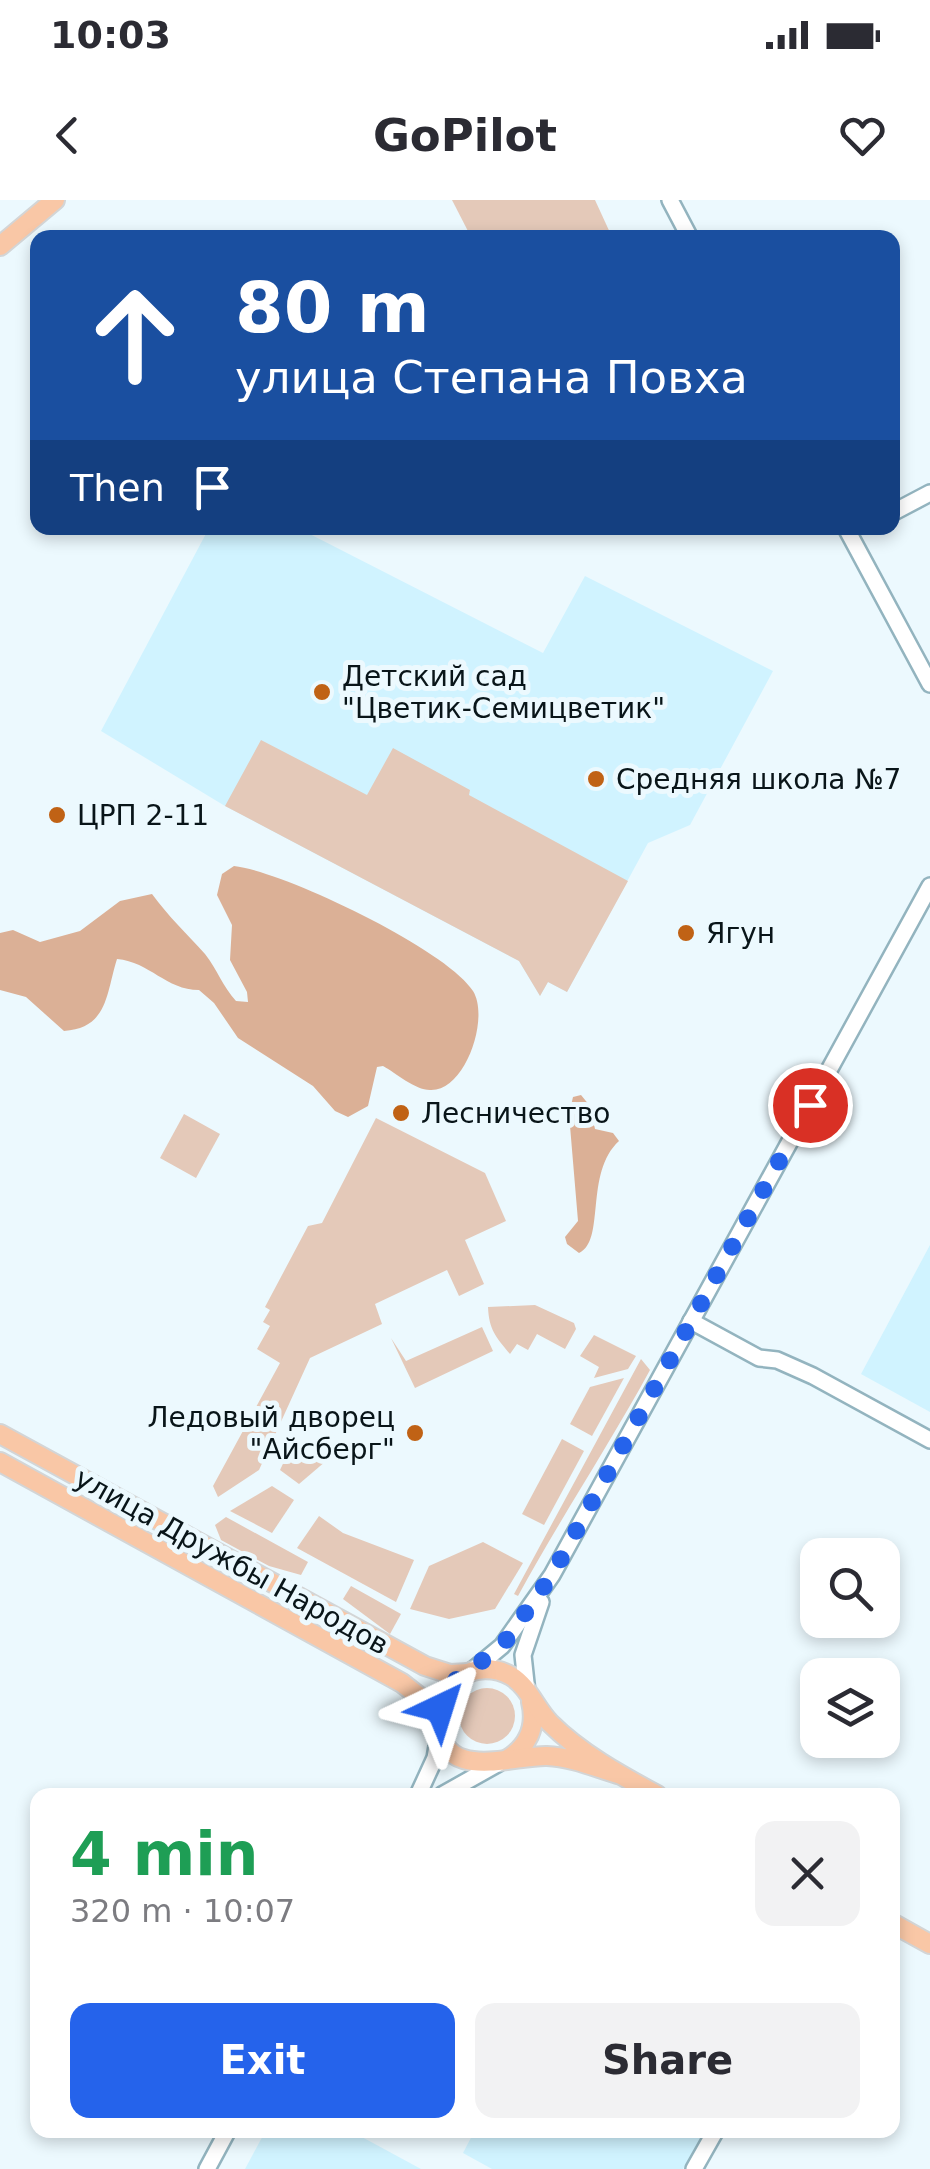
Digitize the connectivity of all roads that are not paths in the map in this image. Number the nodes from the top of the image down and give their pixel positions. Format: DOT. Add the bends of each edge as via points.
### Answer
graph roads {
  1 [pos="54,200"];
  2 [pos="670,200"];
  3 [pos="686,230"];
  4 [pos="0,246"];
  5 [pos="930,493"];
  6 [pos="900,510"];
  7 [pos="851,535"];
  8 [pos="930,684"];
  9 [pos="930,886"];
  10 [pos="691,1321"];
  11 [pos="0,1434"];
  12 [pos="930,1440"];
  13 [pos="0,1462"];
  14 [pos="552,1575"];
  15 [pos="469,1672"];
  16 [pos="529,1695"];
  17 [pos="440,1726"];
  18 [pos="502,1762"];
  19 [pos="621,1775"];
  20 [pos="421,1788"];
  21 [pos="455,1788"];
  22 [pos="645,1788"];
  23 [pos="900,1928"];
  24 [pos="929,1942"];
  25 [pos="224,2138"];
  26 [pos="711,2138"];
  27 [pos="207,2169"];
  28 [pos="694,2169"];
  1 -- 4 [label="main road"];
  2 -- 3 [label="street"];
  5 -- 6 [label="street"];
  7 -- 8 [label="street"];
  9 -- 10 [label="street"];
  10 -- 12 [label="street" via="758,1358 813,1376"];
  10 -- 14 [label="street"];
  11 -- 15 [label="main road, улица Дружбы Народов" via="425,1666"];
  13 -- 17 [label="main road, улица Дружбы Народов" via="402,1683"];
  14 -- 15 [label="street" via="502,1646"];
  14 -- 16 [label="street" via="525,1645"];
  15 -- 16 [label="main road" via="501,1672"];
  15 -- 17 [label="main road" via="444,1694"];
  16 -- 18 [label="main road" via="532,1731"];
  16 -- 19 [label="main road" via="562,1734"];
  17 -- 18 [label="main road" via="463,1758"];
  17 -- 20 [label="street"];
  18 -- 19 [label="main road" via="551,1756"];
  18 -- 21 [label="street"];
  19 -- 22 [label="main road"];
  23 -- 24 [label="main road"];
  25 -- 27 [label="street"];
  26 -- 28 [label="street"];
}
